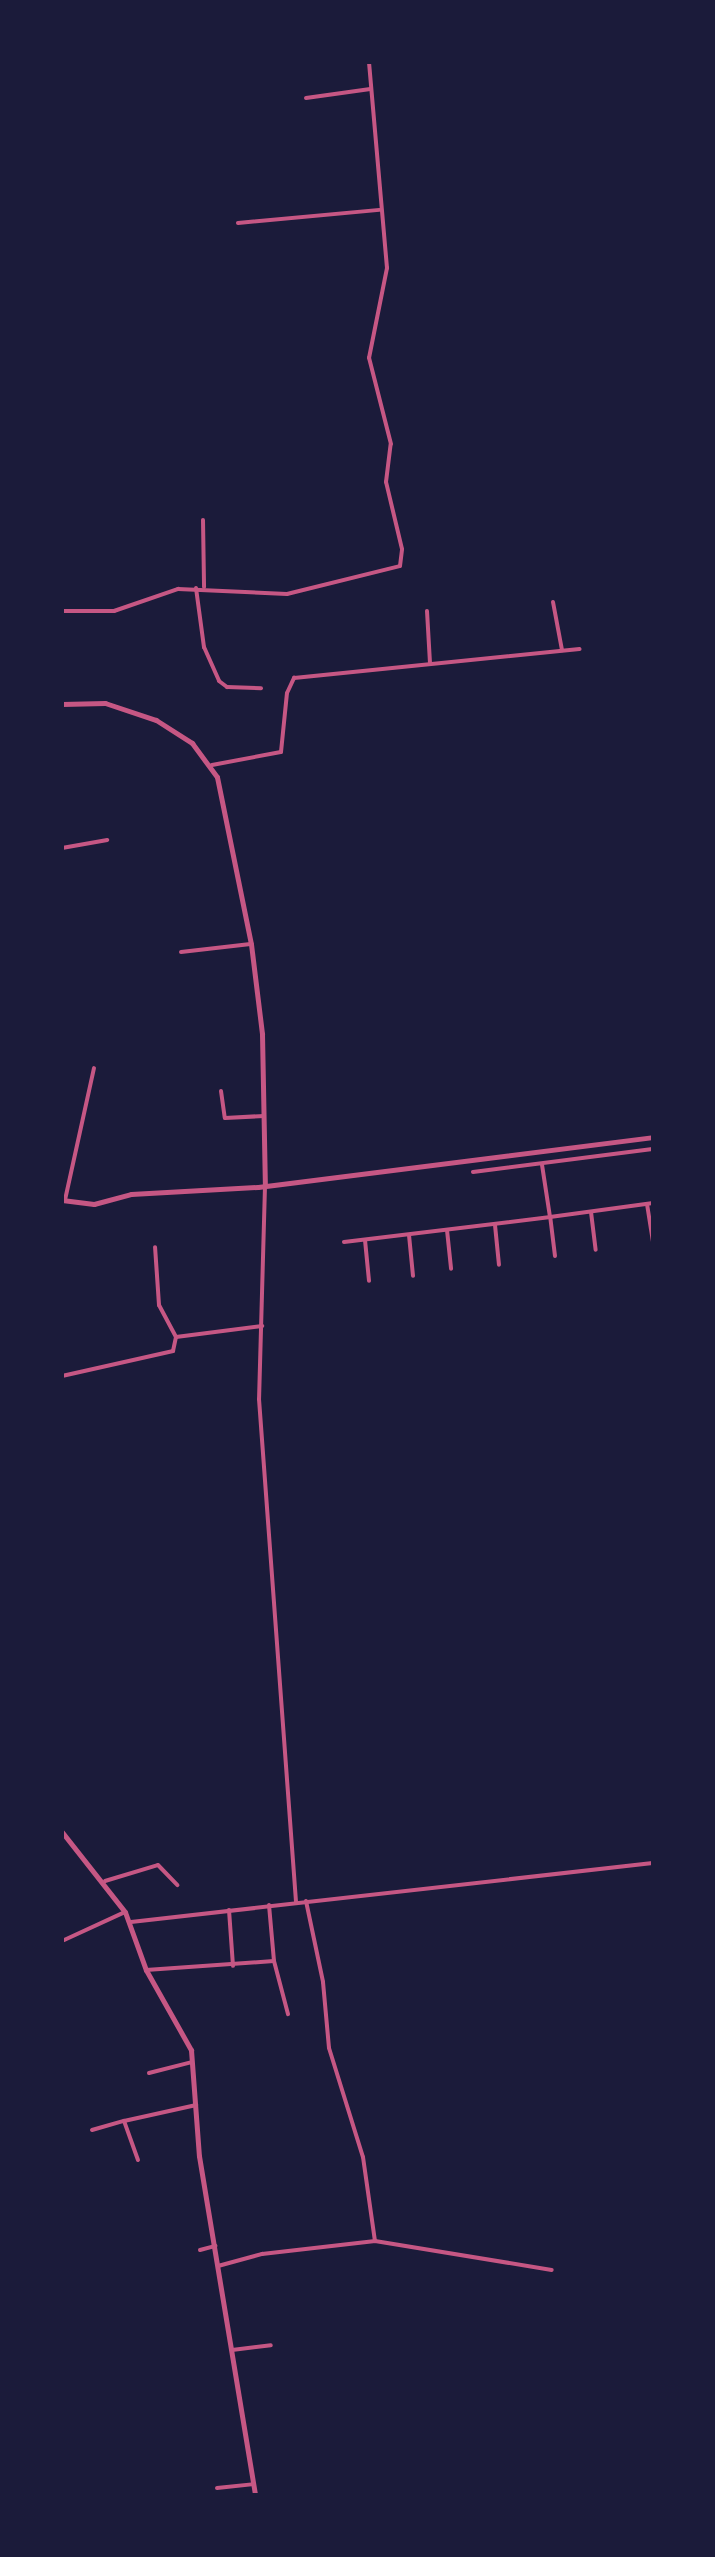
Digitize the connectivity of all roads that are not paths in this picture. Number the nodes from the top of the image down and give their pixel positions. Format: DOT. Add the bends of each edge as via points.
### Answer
graph roads {
  1 [pos="369,62"];
  2 [pos="370,89"];
  3 [pos="306,98"];
  4 [pos="379,210"];
  5 [pos="238,223"];
  6 [pos="203,520"];
  7 [pos="204,587"];
  8 [pos="196,588"];
  9 [pos="553,602"];
  10 [pos="62,611"];
  11 [pos="427,611"];
  12 [pos="580,649"];
  13 [pos="562,650"];
  14 [pos="430,663"];
  15 [pos="261,688"];
  16 [pos="62,704"];
  17 [pos="214,764"];
  18 [pos="107,840"];
  19 [pos="62,848"];
  20 [pos="251,944"];
  21 [pos="181,952"];
  22 [pos="94,1068"];
  23 [pos="221,1091"];
  24 [pos="264,1116"];
  25 [pos="653,1137"];
  26 [pos="653,1149"];
  27 [pos="542,1165"];
  28 [pos="473,1172"];
  29 [pos="265,1185"];
  30 [pos="64,1200"];
  31 [pos="650,1204"];
  32 [pos="591,1212"];
  33 [pos="550,1217"];
  34 [pos="495,1225"];
  35 [pos="447,1230"];
  36 [pos="409,1235"];
  37 [pos="365,1240"];
  38 [pos="344,1242"];
  39 [pos="653,1242"];
  40 [pos="155,1247"];
  41 [pos="596,1250"];
  42 [pos="555,1256"];
  43 [pos="499,1265"];
  44 [pos="451,1269"];
  45 [pos="413,1276"];
  46 [pos="369,1281"];
  47 [pos="262,1326"];
  48 [pos="176,1337"];
  49 [pos="62,1376"];
  50 [pos="62,1832"];
  51 [pos="653,1863"];
  52 [pos="105,1881"];
  53 [pos="177,1885"];
  54 [pos="306,1901"];
  55 [pos="296,1902"];
  56 [pos="269,1905"];
  57 [pos="229,1910"];
  58 [pos="125,1912"];
  59 [pos="131,1922"];
  60 [pos="62,1941"];
  61 [pos="274,1961"];
  62 [pos="233,1966"];
  63 [pos="146,1970"];
  64 [pos="288,2014"];
  65 [pos="192,2062"];
  66 [pos="149,2073"];
  67 [pos="196,2105"];
  68 [pos="124,2121"];
  69 [pos="92,2130"];
  70 [pos="138,2160"];
  71 [pos="375,2241"];
  72 [pos="215,2246"];
  73 [pos="200,2250"];
  74 [pos="218,2266"];
  75 [pos="552,2270"];
  76 [pos="271,2345"];
  77 [pos="232,2350"];
  78 [pos="254,2484"];
  79 [pos="217,2488"];
  80 [pos="255,2495"];
  1 -- 2 [label="street"];
  2 -- 3 [label="street"];
  2 -- 4 [label="street"];
  4 -- 5 [label="street"];
  4 -- 7 [label="street" via="387,268 369,358 392,446 386,482 402,549 400,566 287,594"];
  6 -- 7 [label="street"];
  7 -- 8 [label="street"];
  8 -- 10 [label="street" via="170,590 111,612"];
  8 -- 15 [label="street" via="204,647 219,681 227,687"];
  9 -- 13 [label="street"];
  11 -- 14 [label="street"];
  12 -- 13 [label="street"];
  13 -- 14 [label="street"];
  14 -- 17 [label="street" via="294,678 287,693 281,752"];
  16 -- 17 [label="street" via="105,703 156,720"];
  17 -- 20 [label="street"];
  18 -- 19 [label="street"];
  20 -- 21 [label="street"];
  20 -- 24 [label="street" via="264,1053"];
  22 -- 30 [label="street"];
  23 -- 24 [label="street" via="225,1118"];
  24 -- 29 [label="street"];
  25 -- 29 [label="street"];
  26 -- 27 [label="street"];
  27 -- 28 [label="street"];
  27 -- 33 [label="street"];
  29 -- 30 [label="street" via="131,1194 94,1204"];
  29 -- 47 [label="street"];
  31 -- 32 [label="street"];
  31 -- 39 [label="street"];
  32 -- 33 [label="street"];
  32 -- 41 [label="street"];
  33 -- 34 [label="street"];
  33 -- 42 [label="street"];
  34 -- 35 [label="street"];
  34 -- 43 [label="street"];
  35 -- 36 [label="street"];
  35 -- 44 [label="street"];
  36 -- 37 [label="street"];
  36 -- 45 [label="street"];
  37 -- 38 [label="street"];
  37 -- 46 [label="street"];
  40 -- 48 [label="street" via="159,1305"];
  47 -- 48 [label="street"];
  47 -- 55 [label="street" via="259,1399"];
  48 -- 49 [label="street" via="167,1356"];
  50 -- 52 [label="street"];
  51 -- 54 [label="street"];
  52 -- 53 [label="street" via="158,1865"];
  52 -- 58 [label="street"];
  54 -- 55 [label="street"];
  54 -- 71 [label="street" via="323,1982 329,2048 363,2157"];
  55 -- 56 [label="street"];
  56 -- 57 [label="street"];
  56 -- 61 [label="street"];
  57 -- 59 [label="street"];
  57 -- 62 [label="street"];
  58 -- 59 [label="street"];
  58 -- 60 [label="street"];
  59 -- 63 [label="street"];
  61 -- 62 [label="street"];
  61 -- 64 [label="street"];
  62 -- 63 [label="street"];
  63 -- 65 [label="street" via="187,2037"];
  65 -- 66 [label="street"];
  65 -- 67 [label="street"];
  67 -- 68 [label="street"];
  67 -- 72 [label="street"];
  68 -- 69 [label="street"];
  68 -- 70 [label="street"];
  71 -- 74 [label="street" via="262,2254"];
  71 -- 75 [label="street"];
  72 -- 73 [label="street"];
  72 -- 74 [label="street"];
  74 -- 77 [label="street"];
  76 -- 77 [label="street"];
  77 -- 78 [label="street"];
  78 -- 79 [label="street"];
  78 -- 80 [label="street"];
}
